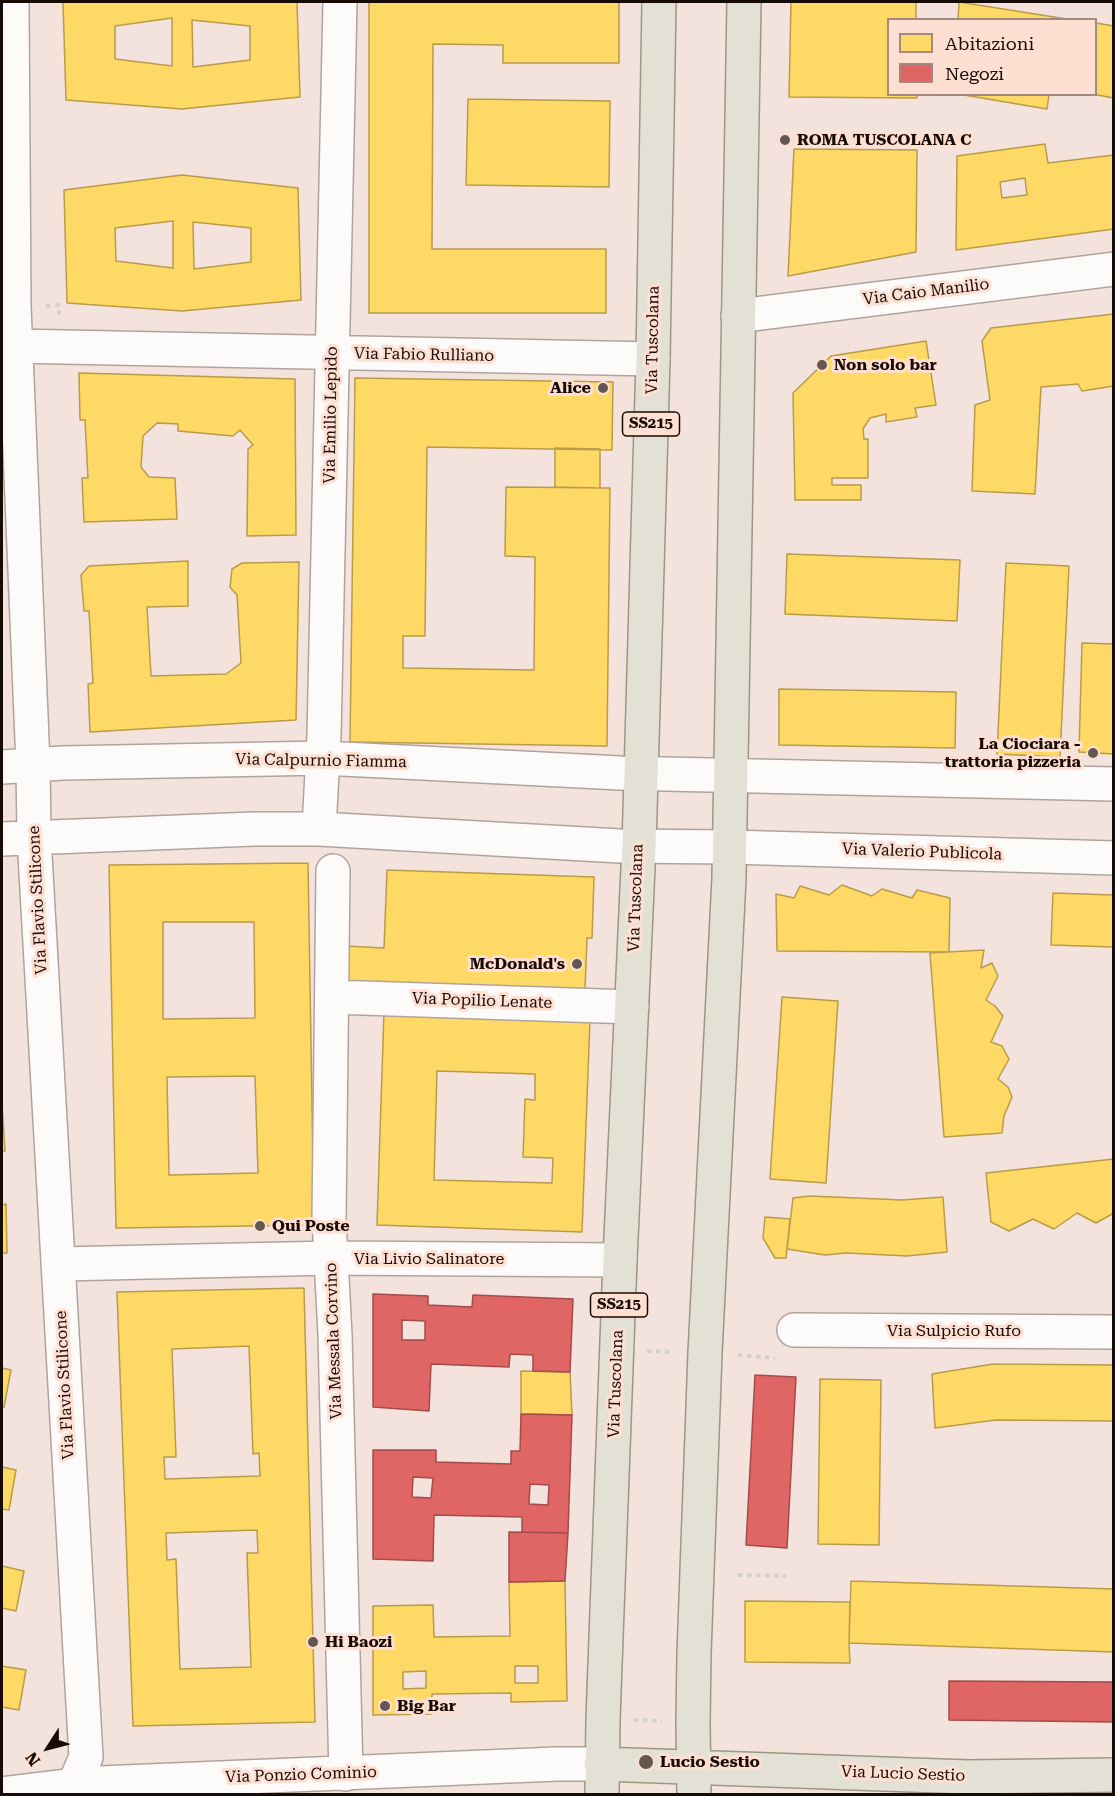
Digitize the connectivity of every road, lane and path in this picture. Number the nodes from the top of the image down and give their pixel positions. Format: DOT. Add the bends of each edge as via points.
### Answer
graph roads {
  1 [pos="12,2"];
  2 [pos="340,2"];
  3 [pos="659,2"];
  4 [pos="744,2"];
  5 [pos="1113,270"];
  6 [pos="42,306"];
  7 [pos="59,316"];
  8 [pos="738,316"];
  9 [pos="15,346"];
  10 [pos="333,353"];
  11 [pos="653,359"];
  12 [pos="322,758"];
  13 [pos="33,764"];
  14 [pos="2,767"];
  15 [pos="640,774"];
  16 [pos="731,776"];
  17 [pos="1113,784"];
  18 [pos="319,828"];
  19 [pos="2,839"];
  20 [pos="639,846"];
  21 [pos="730,847"];
  22 [pos="35,853"];
  23 [pos="1113,858"];
  24 [pos="333,871"];
  25 [pos="332,997"];
  26 [pos="632,1007"];
  27 [pos="331,1258"];
  28 [pos="620,1260"];
  29 [pos="59,1264"];
  30 [pos="794,1330"];
  31 [pos="1113,1332"];
  32 [pos="640,1351"];
  33 [pos="674,1352"];
  34 [pos="738,1355"];
  35 [pos="761,1357"];
  36 [pos="738,1575"];
  37 [pos="786,1576"];
  38 [pos="624,1720"];
  39 [pos="665,1721"];
  40 [pos="345,1774"];
  41 [pos="1113,1775"];
  42 [pos="602,1779"];
  43 [pos="693,1780"];
  44 [pos="75,1790"];
  45 [pos="2,1794"];
  1 -- 9 [label="street, Via Flavio Stilicone"];
  2 -- 10 [label="street, Via Emilio Lepido"];
  3 -- 11 [label="main road, Via Tuscolana / SS215"];
  4 -- 8 [label="main road"];
  5 -- 8 [label="street, Via Caio Manilio"];
  6 -- 7 [label="path" via="59,305"];
  8 -- 16 [label="main road"];
  9 -- 10 [label="street, Via Fabio Rulliano"];
  9 -- 13 [label="street, Via Flavio Stilicone"];
  10 -- 11 [label="street, Via Fabio Rulliano"];
  10 -- 12 [label="street, Via Emilio Lepido"];
  11 -- 15 [label="main road, Via Tuscolana / SS215"];
  12 -- 13 [label="street, Via Calpurnio Fiamma"];
  12 -- 15 [label="street, Via Calpurnio Fiamma"];
  12 -- 18 [label="street, Via Emilio Lepido"];
  13 -- 14 [label="street, Via Calpurnio Fiamma"];
  13 -- 22 [label="street, Via Flavio Stilicone"];
  15 -- 16 [label="street, Via Calpurnio Fiamma"];
  15 -- 20 [label="main road, Via Tuscolana / SS215"];
  16 -- 17 [label="street"];
  16 -- 21 [label="main road"];
  18 -- 20 [label="street"];
  18 -- 22 [label="street" via="254,829"];
  19 -- 22 [label="street"];
  20 -- 21 [label="street, Via Valerio Publicola"];
  20 -- 26 [label="main road, Via Tuscolana / SS215"];
  21 -- 23 [label="street, Via Valerio Publicola"];
  21 -- 43 [label="main road" via="705,1353"];
  22 -- 29 [label="street, Via Flavio Stilicone"];
  24 -- 25 [label="street, Via Messala Corvino"];
  25 -- 26 [label="street, Via Popilio Lenate"];
  25 -- 27 [label="street, Via Messala Corvino"];
  26 -- 28 [label="main road, Via Tuscolana / SS215"];
  27 -- 28 [label="street, Via Livio Salinatore"];
  27 -- 29 [label="street, Via Livio Salinatore"];
  27 -- 40 [label="street, Via Messala Corvino"];
  28 -- 42 [label="main road, Via Tuscolana / SS215"];
  29 -- 44 [label="street, Via Flavio Stilicone" via="86,1757"];
  30 -- 31 [label="street, Via Sulpicio Rufo"];
  32 -- 33 [label="path"];
  34 -- 35 [label="path"];
  36 -- 37 [label="path"];
  38 -- 39 [label="path"];
  40 -- 42 [label="street, Via Ponzio Cominio" via="557,1764"];
  40 -- 44 [label="street, Via Ponzio Cominio"];
  41 -- 43 [label="main road, Via Lucio Sestio"];
  42 -- 43 [label="main road, Via Lucio Sestio"];
  44 -- 45 [label="street, Via Ponzio Cominio"];
}
